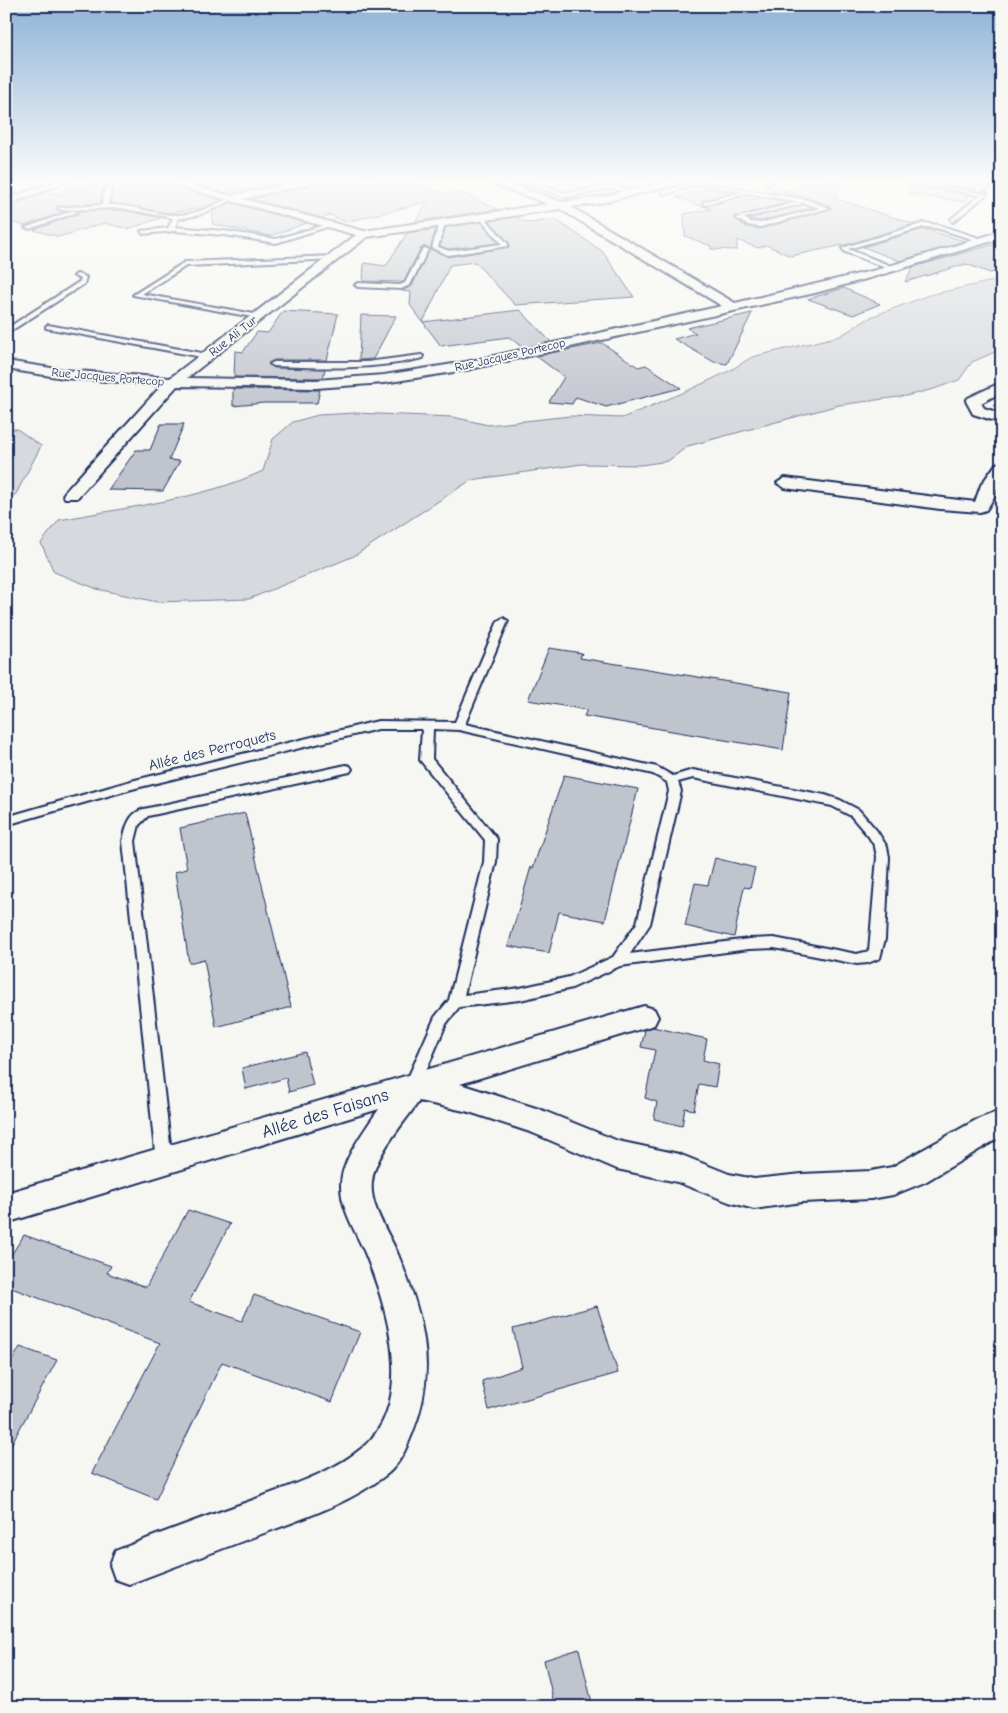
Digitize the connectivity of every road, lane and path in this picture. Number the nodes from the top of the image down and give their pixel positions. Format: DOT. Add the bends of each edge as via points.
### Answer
graph roads {
  1 [pos="236,262"];
  2 [pos="329,262"];
  3 [pos="419,262"];
  4 [pos="657,262"];
  5 [pos="876,262"];
  6 [pos="911,262"];
  7 [pos="892,268"];
  8 [pos="77,276"];
  9 [pos="358,285"];
  10 [pos="731,306"];
  11 [pos="258,316"];
  12 [pos="48,327"];
  13 [pos="6,332"];
  14 [pos="207,356"];
  15 [pos="422,357"];
  16 [pos="274,364"];
  17 [pos="6,365"];
  18 [pos="173,382"];
  19 [pos="1002,386"];
  20 [pos="1002,419"];
  21 [pos="1002,467"];
  22 [pos="785,483"];
  23 [pos="71,495"];
  24 [pos="985,500"];
  25 [pos="1002,504"];
  26 [pos="503,621"];
  27 [pos="428,726"];
  28 [pos="459,726"];
  29 [pos="346,770"];
  30 [pos="672,780"];
  31 [pos="6,821"];
  32 [pos="618,961"];
  33 [pos="455,1002"];
  34 [pos="644,1017"];
  35 [pos="412,1087"];
  36 [pos="1002,1123"];
  37 [pos="164,1161"];
  38 [pos="6,1208"];
  39 [pos="129,1565"];
  1 -- 11 [label="lane" via="185,264 136,295"];
  2 -- 11 [label="street, Rue Ali Tur"];
  3 -- 9 [label="lane" via="408,284"];
  4 -- 10 [label="street"];
  5 -- 7 [label="lane"];
  6 -- 7 [label="street, Rue Jacques Portecop"];
  7 -- 10 [label="street, Rue Jacques Portecop" via="814,289"];
  8 -- 13 [label="lane" via="84,278 82,283"];
  10 -- 18 [label="street, Rue Jacques Portecop" via="466,366 384,379 316,384"];
  11 -- 14 [label="street, Rue Ali Tur"];
  12 -- 14 [label="lane"];
  14 -- 18 [label="street, Rue Ali Tur"];
  15 -- 16 [label="lane" via="393,364"];
  17 -- 18 [label="street, Rue Jacques Portecop" via="64,374"];
  18 -- 23 [label="street, Rue Ali Tur"];
  19 -- 20 [label="street" via="973,401 978,411"];
  21 -- 24 [label="street" via="989,485"];
  22 -- 24 [label="street" via="940,504 980,507"];
  24 -- 25 [label="street"];
  26 -- 28 [label="lane"];
  27 -- 28 [label="lane, Allée des Perroquets"];
  27 -- 31 [label="lane, Allée des Perroquets" via="378,725 131,785"];
  27 -- 33 [label="lane" via="426,760 491,839 490,862"];
  28 -- 30 [label="lane, Allée des Perroquets" via="657,771"];
  29 -- 37 [label="lane" via="144,813 133,822 129,841"];
  30 -- 32 [label="lane" via="675,791 643,924"];
  30 -- 32 [label="lane" via="693,774 825,799 855,813 873,834 883,857 875,954 858,959 774,943"];
  32 -- 33 [label="lane" via="572,982 520,994"];
  33 -- 35 [label="lane" via="440,1021"];
  34 -- 35 [label="street, Allée des Faisans"];
  35 -- 36 [label="street" via="469,1099 539,1122 617,1155 679,1168 729,1188 754,1194 892,1181"];
  35 -- 37 [label="street, Allée des Faisans"];
  35 -- 39 [label="street" via="371,1147 356,1182 358,1202 398,1291 410,1341 407,1401 386,1449 371,1465 305,1499"];
  37 -- 38 [label="street, Allée des Faisans"];
}
